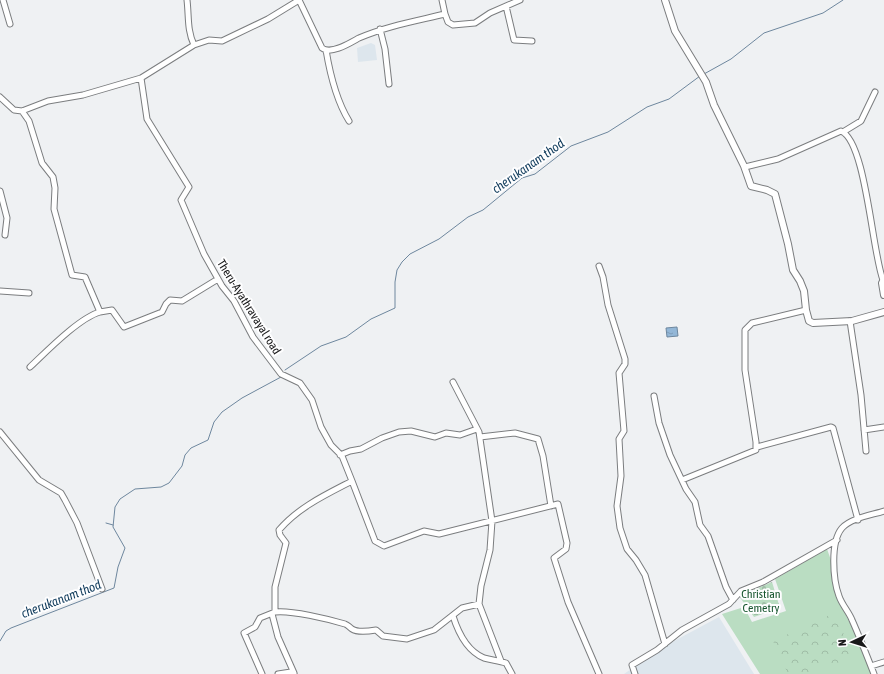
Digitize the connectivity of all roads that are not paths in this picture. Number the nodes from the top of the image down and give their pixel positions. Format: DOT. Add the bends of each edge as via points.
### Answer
graph roads {
  1 [pos="3,0"];
  2 [pos="187,0"];
  3 [pos="299,0"];
  4 [pos="442,0"];
  5 [pos="520,0"];
  6 [pos="665,0"];
  7 [pos="506,6"];
  8 [pos="445,14"];
  9 [pos="10,24"];
  10 [pos="380,29"];
  11 [pos="532,41"];
  12 [pos="194,45"];
  13 [pos="326,50"];
  14 [pos="141,78"];
  15 [pos="389,84"];
  16 [pos="875,92"];
  17 [pos="0,97"];
  18 [pos="22,111"];
  19 [pos="349,120"];
  20 [pos="843,132"];
  21 [pos="745,167"];
  22 [pos="0,191"];
  23 [pos="5,234"];
  24 [pos="599,266"];
  25 [pos="218,279"];
  26 [pos="883,280"];
  27 [pos="0,291"];
  28 [pos="29,293"];
  29 [pos="884,295"];
  30 [pos="806,310"];
  31 [pos="100,312"];
  32 [pos="883,314"];
  33 [pos="850,321"];
  34 [pos="30,367"];
  35 [pos="453,382"];
  36 [pos="654,396"];
  37 [pos="884,427"];
  38 [pos="477,429"];
  39 [pos="864,430"];
  40 [pos="0,432"];
  41 [pos="480,437"];
  42 [pos="757,447"];
  43 [pos="866,451"];
  44 [pos="340,455"];
  45 [pos="682,480"];
  46 [pos="352,481"];
  47 [pos="551,506"];
  48 [pos="884,511"];
  49 [pos="858,520"];
  50 [pos="492,521"];
  51 [pos="837,540"];
  52 [pos="102,589"];
  53 [pos="733,600"];
  54 [pos="480,604"];
  55 [pos="274,613"];
  56 [pos="453,616"];
  57 [pos="665,644"];
  58 [pos="501,662"];
  59 [pos="884,662"];
  60 [pos="871,666"];
  61 [pos="294,673"];
  62 [pos="262,674"];
  63 [pos="278,674"];
  64 [pos="512,674"];
  65 [pos="599,674"];
  66 [pos="635,674"];
  67 [pos="874,674"];
  1 -- 9 [label="street"];
  2 -- 12 [label="street" via="189,34"];
  3 -- 12 [label="street" via="268,19 222,41 209,40"];
  3 -- 13 [label="street" via="322,48"];
  4 -- 8 [label="street"];
  5 -- 7 [label="street"];
  6 -- 21 [label="street" via="676,31 706,82 714,105"];
  7 -- 8 [label="street" via="474,23 458,26 448,22"];
  7 -- 11 [label="street" via="514,40"];
  8 -- 10 [label="street"];
  10 -- 13 [label="street"];
  10 -- 15 [label="street"];
  12 -- 14 [label="street"];
  13 -- 19 [label="street" via="335,90"];
  14 -- 18 [label="street" via="83,95 48,101"];
  14 -- 25 [label="street, Theru-Ayathravayal road" via="147,119 189,187 181,200 204,254"];
  16 -- 20 [label="street" via="861,121"];
  17 -- 18 [label="street" via="14,110"];
  18 -- 31 [label="street" via="29,121 42,163 53,177 54,208 72,275 85,277"];
  20 -- 21 [label="street" via="827,136 778,159"];
  20 -- 26 [label="street" via="854,147 862,170 875,254"];
  21 -- 30 [label="street" via="751,186 775,194 793,270 804,291"];
  22 -- 23 [label="street" via="7,218"];
  24 -- 57 [label="street" via="625,359 619,373 624,431 619,439 621,476 618,514 627,549 645,575"];
  25 -- 31 [label="street" via="182,301 170,300 162,312 124,327 112,310"];
  25 -- 44 [label="street, Theru-Ayathravayal road" via="234,301 253,337 280,374 300,384 312,400 321,427"];
  26 -- 29 [label="street"];
  27 -- 28 [label="street"];
  30 -- 33 [label="street" via="809,321 813,323"];
  30 -- 42 [label="street" via="752,323 745,330 745,370"];
  31 -- 34 [label="street" via="88,317 50,346"];
  32 -- 33 [label="street"];
  33 -- 39 [label="street"];
  35 -- 38 [label="street"];
  36 -- 45 [label="street" via="666,444"];
  37 -- 39 [label="street"];
  38 -- 41 [label="street"];
  38 -- 44 [label="street" via="460,435 446,433 435,437 411,431 399,432 361,449"];
  39 -- 43 [label="street"];
  40 -- 52 [label="street" via="39,480 61,493 77,523"];
  41 -- 47 [label="street" via="515,433 538,439"];
  41 -- 50 [label="street"];
  42 -- 45 [label="street" via="756,450"];
  42 -- 49 [label="street" via="833,428"];
  44 -- 46 [label="street, Theru-Ayathravayal road"];
  45 -- 53 [label="street" via="695,502 700,525 708,536"];
  46 -- 50 [label="street, Theru-Ayathravayal road" via="373,537 384,546 424,531 439,534"];
  46 -- 55 [label="street" via="311,503 290,518 279,530 286,543 275,587"];
  47 -- 50 [label="street"];
  47 -- 65 [label="street" via="558,504 567,543 566,549 554,558 568,602"];
  48 -- 49 [label="street"];
  49 -- 51 [label="street" via="842,528"];
  50 -- 54 [label="street" via="490,550 481,586"];
  51 -- 53 [label="street" via="763,582 742,591"];
  51 -- 60 [label="street" via="834,565 836,588"];
  53 -- 57 [label="street" via="682,630"];
  54 -- 56 [label="street" via="462,608"];
  54 -- 58 [label="street"];
  55 -- 56 [label="street" via="286,611 323,618 347,625 353,630 376,630 383,636 407,639 427,634"];
  55 -- 61 [label="street" via="278,637"];
  55 -- 62 [label="street" via="260,618 244,633"];
  56 -- 58 [label="street" via="461,636 471,649 484,658"];
  57 -- 66 [label="street" via="632,665"];
  58 -- 64 [label="street" via="509,666"];
  59 -- 60 [label="street"];
  60 -- 67 [label="street"];
  61 -- 63 [label="street"];
}
